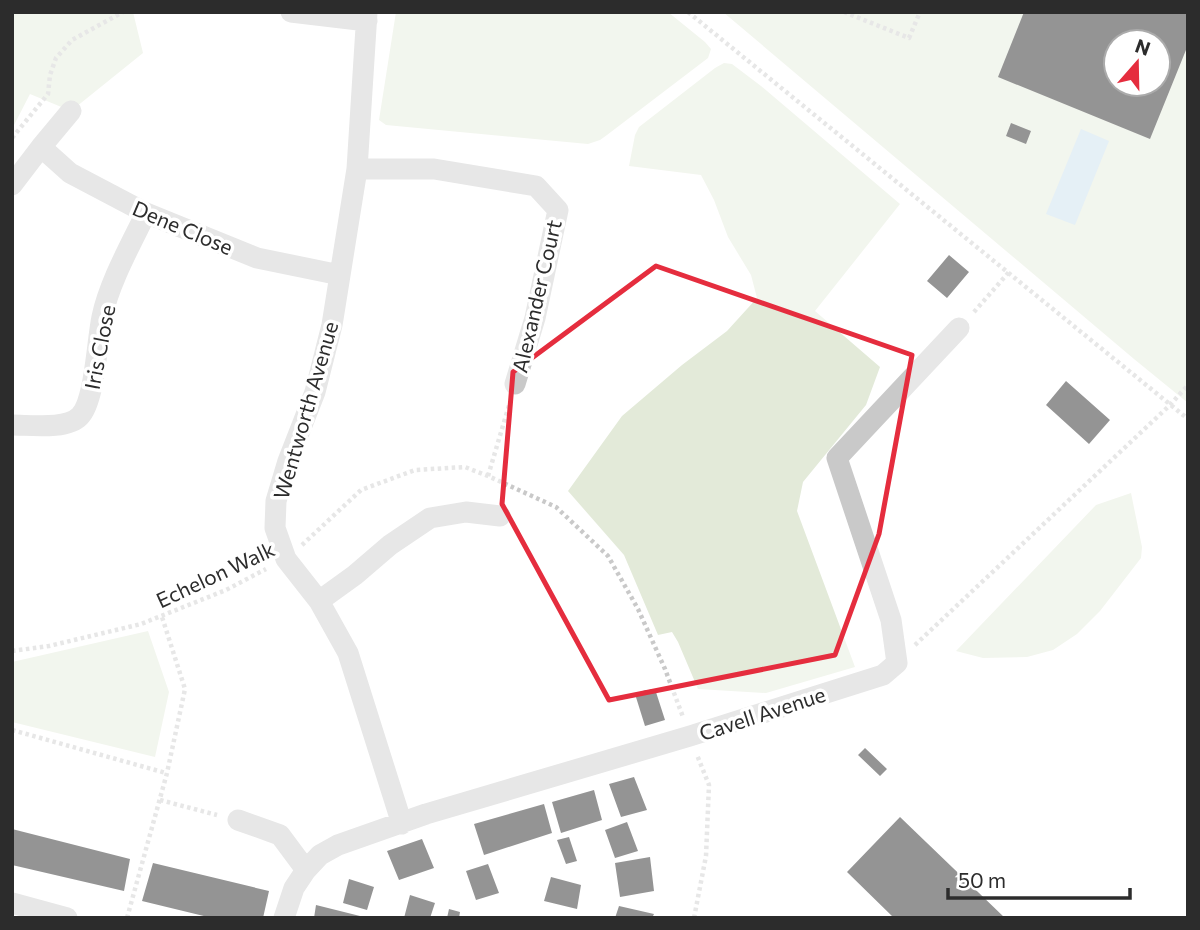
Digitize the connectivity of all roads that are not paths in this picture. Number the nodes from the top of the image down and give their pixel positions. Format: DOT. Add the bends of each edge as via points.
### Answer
graph roads {
  1 [pos="290,12"];
  2 [pos="367,17"];
  3 [pos="71,111"];
  4 [pos="41,147"];
  5 [pos="357,169"];
  6 [pos="12,185"];
  7 [pos="146,213"];
  8 [pos="340,275"];
  9 [pos="959,328"];
  10 [pos="515,384"];
  11 [pos="12,425"];
  12 [pos="500,516"];
  13 [pos="319,601"];
  14 [pos="238,820"];
  15 [pos="402,824"];
  16 [pos="306,870"];
  17 [pos="12,903"];
  18 [pos="67,918"];
  19 [pos="284,918"];
  1 -- 2 [label="street"];
  2 -- 5 [label="street, Wentworth Avenue"];
  3 -- 4 [label="street"];
  4 -- 6 [label="street"];
  4 -- 7 [label="street, Dene Close" via="70,173"];
  5 -- 8 [label="street, Wentworth Avenue"];
  5 -- 10 [label="street, Alexander Court" via="434,169 536,186 558,211"];
  7 -- 8 [label="street, Dene Close" via="257,258"];
  7 -- 11 [label="street, Iris Close" via="102,316 88,401 81,416 68,424"];
  8 -- 13 [label="street, Wentworth Avenue" via="315,392 276,501 275,528 286,559"];
  9 -- 15 [label="street, Cavell Avenue" via="837,457 891,620 897,663 883,675"];
  12 -- 13 [label="street" via="466,512 430,518"];
  13 -- 15 [label="street, Wentworth Avenue" via="348,653"];
  14 -- 16 [label="street" via="280,835"];
  15 -- 16 [label="street, Cavell Avenue" via="338,845"];
  16 -- 19 [label="street, Cavell Avenue"];
  17 -- 18 [label="street"];
}
